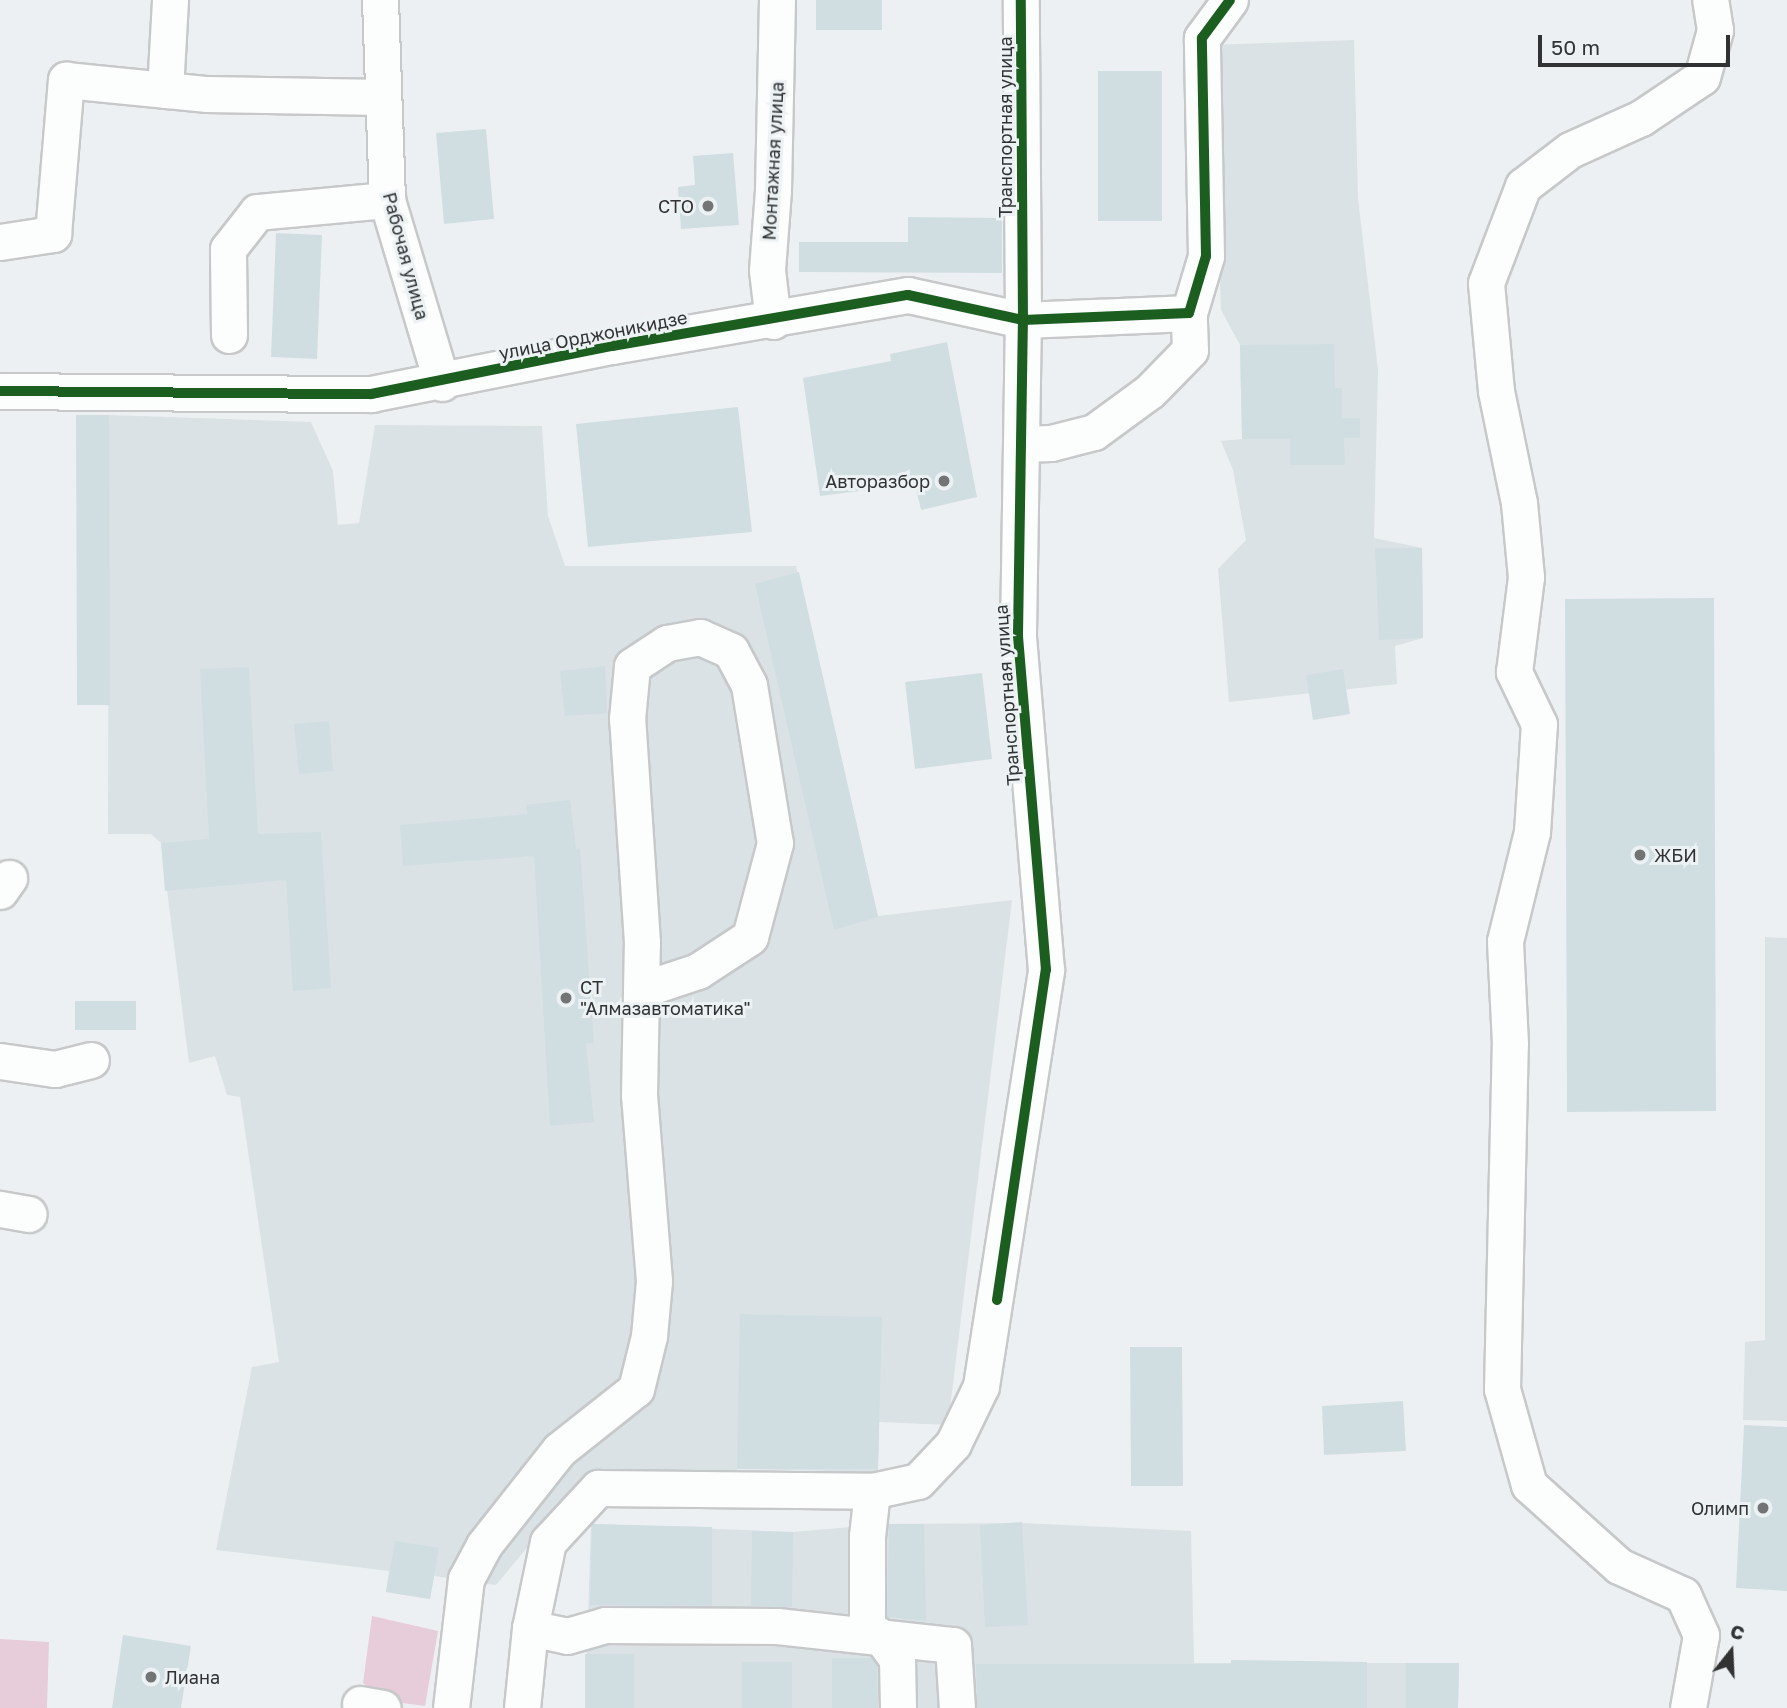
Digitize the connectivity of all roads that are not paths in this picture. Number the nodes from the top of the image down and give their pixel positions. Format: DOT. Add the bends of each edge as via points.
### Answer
graph roads {
  1 [pos="170,0"];
  2 [pos="380,0"];
  3 [pos="777,0"];
  4 [pos="1021,0"];
  5 [pos="1230,0"];
  6 [pos="1710,0"];
  7 [pos="165,90"];
  8 [pos="383,97"];
  9 [pos="387,200"];
  10 [pos="0,242"];
  11 [pos="1189,313"];
  12 [pos="1023,320"];
  13 [pos="772,321"];
  14 [pos="229,335"];
  15 [pos="442,383"];
  16 [pos="0,391"];
  17 [pos="1021,444"];
  18 [pos="641,990"];
  19 [pos="91,1060"];
  20 [pos="0,1061"];
  21 [pos="872,1491"];
  22 [pos="530,1628"];
  23 [pos="881,1637"];
  24 [pos="451,1708"];
  25 [pos="522,1708"];
  26 [pos="898,1708"];
  27 [pos="957,1708"];
  28 [pos="1688,1708"];
  1 -- 7 [label="street"];
  2 -- 8 [label="street, Рабочая улица"];
  3 -- 13 [label="street, Монтажная улица" via="767,270"];
  4 -- 12 [label="street, Транспортная улица"];
  5 -- 11 [label="street" via="1202,38 1206,256"];
  6 -- 28 [label="street" via="1715,30 1702,77 1641,118 1570,150 1523,186 1486,283 1496,391 1519,503 1526,577 1514,672 1539,724 1532,832 1505,941 1510,1055 1502,1389 1529,1485 1619,1566 1683,1595 1701,1635"];
  7 -- 8 [label="street"];
  7 -- 10 [label="street" via="66,80 53,234"];
  8 -- 9 [label="street, Рабочая улица"];
  9 -- 14 [label="street" via="257,212 228,248"];
  9 -- 15 [label="street, Рабочая улица"];
  11 -- 12 [label="street, улица Орджоникидзе"];
  11 -- 17 [label="street" via="1190,351 1150,391 1094,432 1051,443"];
  12 -- 13 [label="street, улица Орджоникидзе" via="908,295"];
  12 -- 17 [label="street, Транспортная улица"];
  13 -- 15 [label="street, улица Орджоникидзе" via="612,346"];
  15 -- 16 [label="street, улица Орджоникидзе" via="371,394"];
  17 -- 21 [label="street, Транспортная улица" via="1018,634 1046,970 981,1386 953,1444 918,1481"];
  18 -- 18 [label="street" via="627,719 632,666 667,643 700,637 731,651 748,685 775,843 750,937 698,971"];
  18 -- 24 [label="street" via="639,1096 654,1282 649,1336 636,1390 559,1450 484,1545 466,1578"];
  19 -- 20 [label="street" via="55,1069"];
  21 -- 22 [label="street, Транспортная улица" via="598,1488 548,1542"];
  21 -- 23 [label="street" via="867,1628"];
  22 -- 23 [label="street" via="567,1636 605,1625 777,1626"];
  22 -- 25 [label="street, Транспортная улица"];
  23 -- 26 [label="street" via="897,1659"];
  23 -- 27 [label="street" via="953,1645"];
}
